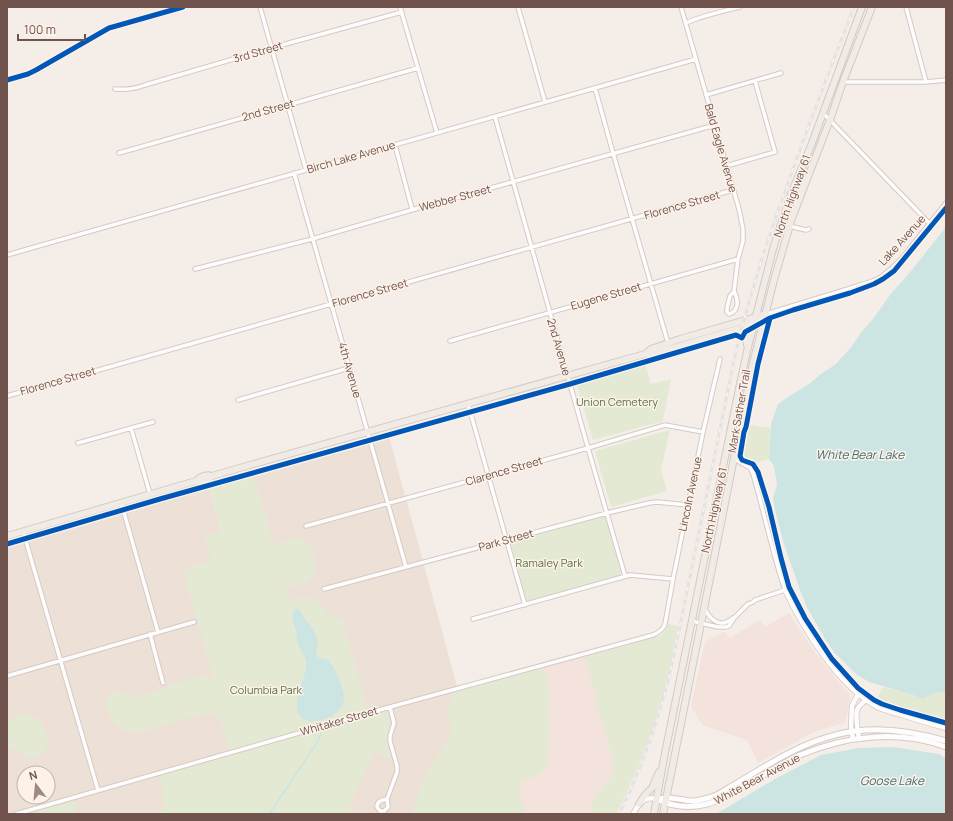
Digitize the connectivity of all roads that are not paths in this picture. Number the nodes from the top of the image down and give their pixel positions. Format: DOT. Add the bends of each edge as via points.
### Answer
graph roads {
  1 [pos="183,7"];
  2 [pos="260,7"];
  3 [pos="400,7"];
  4 [pos="518,7"];
  5 [pos="681,7"];
  6 [pos="740,7"];
  7 [pos="862,7"];
  8 [pos="872,7"];
  9 [pos="906,7"];
  10 [pos="731,8"];
  11 [pos="402,12"];
  12 [pos="686,23"];
  13 [pos="271,48"];
  14 [pos="696,59"];
  15 [pos="418,68"];
  16 [pos="782,74"];
  17 [pos="7,80"];
  18 [pos="946,80"];
  19 [pos="755,81"];
  20 [pos="843,82"];
  21 [pos="926,82"];
  22 [pos="595,88"];
  23 [pos="115,89"];
  24 [pos="706,95"];
  25 [pos="546,102"];
  26 [pos="287,105"];
  27 [pos="823,113"];
  28 [pos="495,117"];
  29 [pos="830,120"];
  30 [pos="714,125"];
  31 [pos="436,133"];
  32 [pos="395,145"];
  33 [pos="119,153"];
  34 [pos="613,153"];
  35 [pos="726,166"];
  36 [pos="306,170"];
  37 [pos="294,174"];
  38 [pos="513,182"];
  39 [pos="733,190"];
  40 [pos="946,203"];
  41 [pos="412,210"];
  42 [pos="632,219"];
  43 [pos="930,224"];
  44 [pos="789,226"];
  45 [pos="809,229"];
  46 [pos="312,238"];
  47 [pos="531,247"];
  48 [pos="7,255"];
  49 [pos="738,258"];
  50 [pos="195,269"];
  51 [pos="650,284"];
  52 [pos="734,291"];
  53 [pos="331,304"];
  54 [pos="550,312"];
  55 [pos="765,317"];
  56 [pos="755,320"];
  57 [pos="729,332"];
  58 [pos="450,340"];
  59 [pos="668,343"];
  60 [pos="747,351"];
  61 [pos="645,354"];
  62 [pos="720,359"];
  63 [pos="349,368"];
  64 [pos="568,376"];
  65 [pos="7,396"];
  66 [pos="238,400"];
  67 [pos="468,404"];
  68 [pos="153,422"];
  69 [pos="131,428"];
  70 [pos="367,432"];
  71 [pos="703,432"];
  72 [pos="78,443"];
  73 [pos="588,448"];
  74 [pos="734,458"];
  75 [pos="488,476"];
  76 [pos="150,494"];
  77 [pos="121,502"];
  78 [pos="387,504"];
  79 [pos="688,505"];
  80 [pos="607,513"];
  81 [pos="306,526"];
  82 [pos="23,531"];
  83 [pos="7,536"];
  84 [pos="507,540"];
  85 [pos="406,567"];
  86 [pos="625,576"];
  87 [pos="673,578"];
  88 [pos="324,589"];
  89 [pos="785,590"];
  90 [pos="525,605"];
  91 [pos="704,608"];
  92 [pos="734,618"];
  93 [pos="473,619"];
  94 [pos="692,621"];
  95 [pos="194,622"];
  96 [pos="701,623"];
  97 [pos="662,630"];
  98 [pos="158,632"];
  99 [pos="150,634"];
  100 [pos="60,660"];
  101 [pos="7,676"];
  102 [pos="163,683"];
  103 [pos="858,694"];
  104 [pos="866,700"];
  105 [pos="390,707"];
  106 [pos="946,728"];
  107 [pos="858,730"];
  108 [pos="852,731"];
  109 [pos="856,739"];
  110 [pos="946,741"];
  111 [pos="946,747"];
  112 [pos="663,763"];
  113 [pos="98,790"];
  114 [pos="387,799"];
  115 [pos="657,799"];
  116 [pos="665,801"];
  117 [pos="639,804"];
  118 [pos="16,814"];
  119 [pos="633,814"];
  120 [pos="654,814"];
  121 [pos="663,814"];
  1 -- 17 [label="street" via="109,28 36,70"];
  2 -- 13 [label="street"];
  3 -- 11 [label="street"];
  4 -- 25 [label="street"];
  5 -- 12 [label="street, Bald Eagle Avenue"];
  6 -- 10 [label="street"];
  7 -- 27 [label="main road, North Highway 61"];
  8 -- 20 [label="main road, North Highway 61"];
  9 -- 21 [label="street"];
  10 -- 12 [label="street"];
  11 -- 13 [label="street, 3rd Street"];
  11 -- 15 [label="street"];
  12 -- 14 [label="street, Bald Eagle Avenue"];
  13 -- 23 [label="street, 3rd Street" via="140,87"];
  13 -- 26 [label="street"];
  14 -- 22 [label="street, Birch Lake Avenue"];
  14 -- 24 [label="street, Bald Eagle Avenue"];
  15 -- 26 [label="street, 2nd Street"];
  15 -- 31 [label="street"];
  16 -- 19 [label="street"];
  18 -- 21 [label="street"];
  19 -- 24 [label="street"];
  19 -- 35 [label="street" via="775,152"];
  20 -- 21 [label="street"];
  20 -- 29 [label="main road, North Highway 61"];
  22 -- 25 [label="street, Birch Lake Avenue"];
  22 -- 34 [label="street"];
  24 -- 30 [label="street, Bald Eagle Avenue"];
  25 -- 28 [label="street, Birch Lake Avenue"];
  26 -- 33 [label="street, 2nd Street"];
  26 -- 36 [label="street"];
  27 -- 29 [label="street"];
  27 -- 56 [label="main road, North Highway 61" via="772,249"];
  28 -- 31 [label="street, Birch Lake Avenue"];
  28 -- 38 [label="street, 2nd Avenue"];
  29 -- 43 [label="street"];
  29 -- 44 [label="main road, North Highway 61"];
  30 -- 34 [label="street, Webber Street"];
  30 -- 35 [label="street, Bald Eagle Avenue"];
  31 -- 32 [label="street, Birch Lake Avenue"];
  32 -- 36 [label="street, Birch Lake Avenue"];
  32 -- 41 [label="street"];
  34 -- 38 [label="street, Webber Street"];
  34 -- 42 [label="street"];
  35 -- 39 [label="street, Bald Eagle Avenue"];
  36 -- 37 [label="street, Birch Lake Avenue"];
  37 -- 46 [label="street, 4th Avenue"];
  37 -- 48 [label="street, Birch Lake Avenue"];
  38 -- 41 [label="street, Webber Street"];
  38 -- 47 [label="street, 2nd Avenue"];
  39 -- 42 [label="street, Florence Street"];
  39 -- 49 [label="street, Bald Eagle Avenue" via="743,229 743,241"];
  40 -- 43 [label="street, Lake Avenue"];
  41 -- 46 [label="street, Webber Street"];
  42 -- 47 [label="street, Florence Street"];
  42 -- 51 [label="street"];
  43 -- 55 [label="street, Lake Avenue" via="902,258 881,277"];
  44 -- 45 [label="street"];
  44 -- 55 [label="main road, North Highway 61"];
  46 -- 50 [label="street, Webber Street"];
  46 -- 53 [label="street, 4th Avenue"];
  47 -- 53 [label="street, Florence Street"];
  47 -- 54 [label="street, 2nd Avenue"];
  49 -- 51 [label="street, Eugene Street"];
  49 -- 52 [label="street, Bald Eagle Avenue"];
  51 -- 54 [label="street, Eugene Street"];
  51 -- 59 [label="street"];
  52 -- 52 [label="street, Bald Eagle Avenue" via="737,308 729,314 727,308"];
  53 -- 63 [label="street, 4th Avenue"];
  53 -- 65 [label="street, Florence Street"];
  54 -- 58 [label="street, Eugene Street"];
  54 -- 64 [label="street, 2nd Avenue"];
  55 -- 56 [label="main road"];
  55 -- 74 [label="main road, North Highway 61"];
  56 -- 57 [label="main road"];
  56 -- 59 [label="main road"];
  56 -- 60 [label="main road, North Highway 61"];
  57 -- 60 [label="main road" via="745,336"];
  57 -- 61 [label="main road" via="653,354"];
  59 -- 61 [label="main road"];
  60 -- 94 [label="main road, North Highway 61"];
  61 -- 64 [label="main road"];
  62 -- 71 [label="street, Lincoln Avenue"];
  63 -- 66 [label="street"];
  63 -- 70 [label="street, 4th Avenue"];
  64 -- 67 [label="main road"];
  64 -- 73 [label="street, 2nd Avenue"];
  67 -- 70 [label="main road"];
  67 -- 75 [label="street"];
  68 -- 69 [label="street"];
  69 -- 72 [label="street"];
  69 -- 76 [label="street"];
  70 -- 76 [label="main road" via="212,476 200,477 196,481"];
  70 -- 78 [label="street, 4th Avenue"];
  71 -- 73 [label="street, Clarence Street" via="665,425"];
  71 -- 79 [label="street, Lincoln Avenue"];
  73 -- 75 [label="street, Clarence Street"];
  73 -- 80 [label="street, 2nd Avenue"];
  74 -- 89 [label="street" via="750,469"];
  74 -- 91 [label="main road, North Highway 61"];
  75 -- 78 [label="street, Clarence Street"];
  75 -- 84 [label="street"];
  76 -- 77 [label="main road"];
  77 -- 82 [label="main road"];
  77 -- 98 [label="street"];
  78 -- 81 [label="street, Clarence Street"];
  78 -- 85 [label="street, 4th Avenue"];
  79 -- 80 [label="street, Park Street" via="649,502"];
  79 -- 87 [label="street, Lincoln Avenue"];
  80 -- 84 [label="street, Park Street"];
  80 -- 86 [label="street, 2nd Avenue"];
  82 -- 83 [label="main road"];
  82 -- 100 [label="street"];
  84 -- 85 [label="street, Park Street"];
  84 -- 90 [label="street"];
  85 -- 88 [label="street, Park Street"];
  86 -- 87 [label="street"];
  86 -- 90 [label="street"];
  87 -- 97 [label="street, Lincoln Avenue"];
  89 -- 92 [label="street" via="755,600"];
  89 -- 103 [label="street" via="806,629 824,655"];
  90 -- 93 [label="street"];
  91 -- 92 [label="street" via="711,618 718,622 723,623"];
  91 -- 96 [label="main road, North Highway 61"];
  92 -- 96 [label="street" via="726,627"];
  94 -- 96 [label="street"];
  94 -- 112 [label="main road, North Highway 61"];
  95 -- 98 [label="street"];
  96 -- 116 [label="main road, North Highway 61"];
  97 -- 105 [label="street, Whitaker Street" via="653,635"];
  98 -- 99 [label="street"];
  99 -- 100 [label="street"];
  99 -- 102 [label="street"];
  100 -- 101 [label="street"];
  100 -- 113 [label="street"];
  103 -- 104 [label="street"];
  103 -- 108 [label="street" via="852,706"];
  104 -- 106 [label="street" via="884,710"];
  104 -- 107 [label="street" via="857,710"];
  105 -- 113 [label="street, Whitaker Street"];
  105 -- 114 [label="street" via="394,723 390,741 398,770"];
  107 -- 108 [label="main road, White Bear Avenue"];
  107 -- 109 [label="street"];
  107 -- 110 [label="main road, White Bear Avenue" via="899,731"];
  108 -- 109 [label="street"];
  108 -- 116 [label="main road, White Bear Avenue" via="819,739 788,752 709,798"];
  109 -- 111 [label="main road, White Bear Avenue" via="902,737"];
  109 -- 116 [label="main road, White Bear Avenue" via="799,756 709,804 691,806"];
  112 -- 115 [label="main road, North Highway 61"];
  112 -- 117 [label="main road" via="652,788"];
  113 -- 118 [label="street, Whitaker Street"];
  115 -- 116 [label="main road, White Bear Avenue"];
  115 -- 117 [label="street" via="648,798"];
  115 -- 120 [label="main road, North Highway 61"];
  116 -- 121 [label="main road, North Highway 61"];
  117 -- 119 [label="street"];
}
